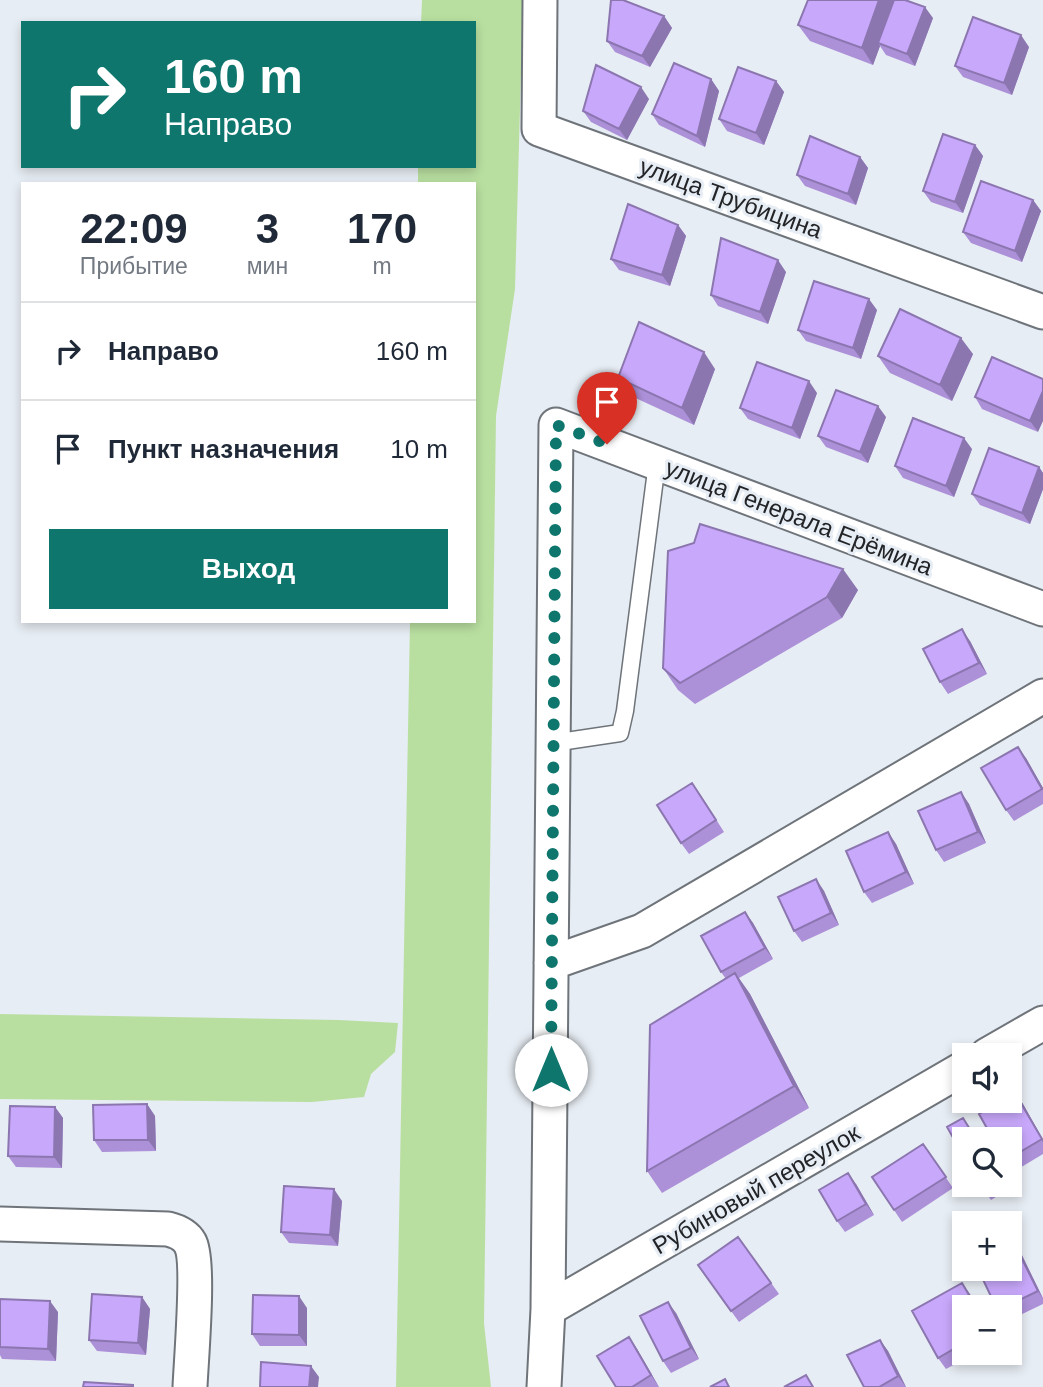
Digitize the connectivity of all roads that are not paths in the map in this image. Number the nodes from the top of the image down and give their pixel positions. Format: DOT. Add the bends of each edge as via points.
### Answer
graph roads {
  1 [pos="540,0"];
  2 [pos="1043,312"];
  3 [pos="657,463"];
  4 [pos="1043,609"];
  5 [pos="1043,696"];
  6 [pos="553,743"];
  7 [pos="551,963"];
  8 [pos="1043,1023"];
  9 [pos="1008,1043"];
  10 [pos="952,1075"];
  11 [pos="0,1224"];
  12 [pos="548,1309"];
  13 [pos="190,1387"];
  14 [pos="544,1387"];
  1 -- 2 [label="street, улица Трубицина" via="539,128"];
  3 -- 4 [label="street, улица Генерала Ерёмина"];
  3 -- 6 [label="lane" via="620,733"];
  3 -- 6 [label="street, улица Генерала Ерёмина" via="556,425"];
  5 -- 7 [label="street" via="642,931"];
  6 -- 7 [label="street"];
  7 -- 12 [label="street"];
  8 -- 9 [label="street"];
  10 -- 12 [label="street, Рубиновый переулок"];
  11 -- 13 [label="street" via="167,1228 181,1233 191,1244 195,1266"];
  12 -- 14 [label="street"];
}
